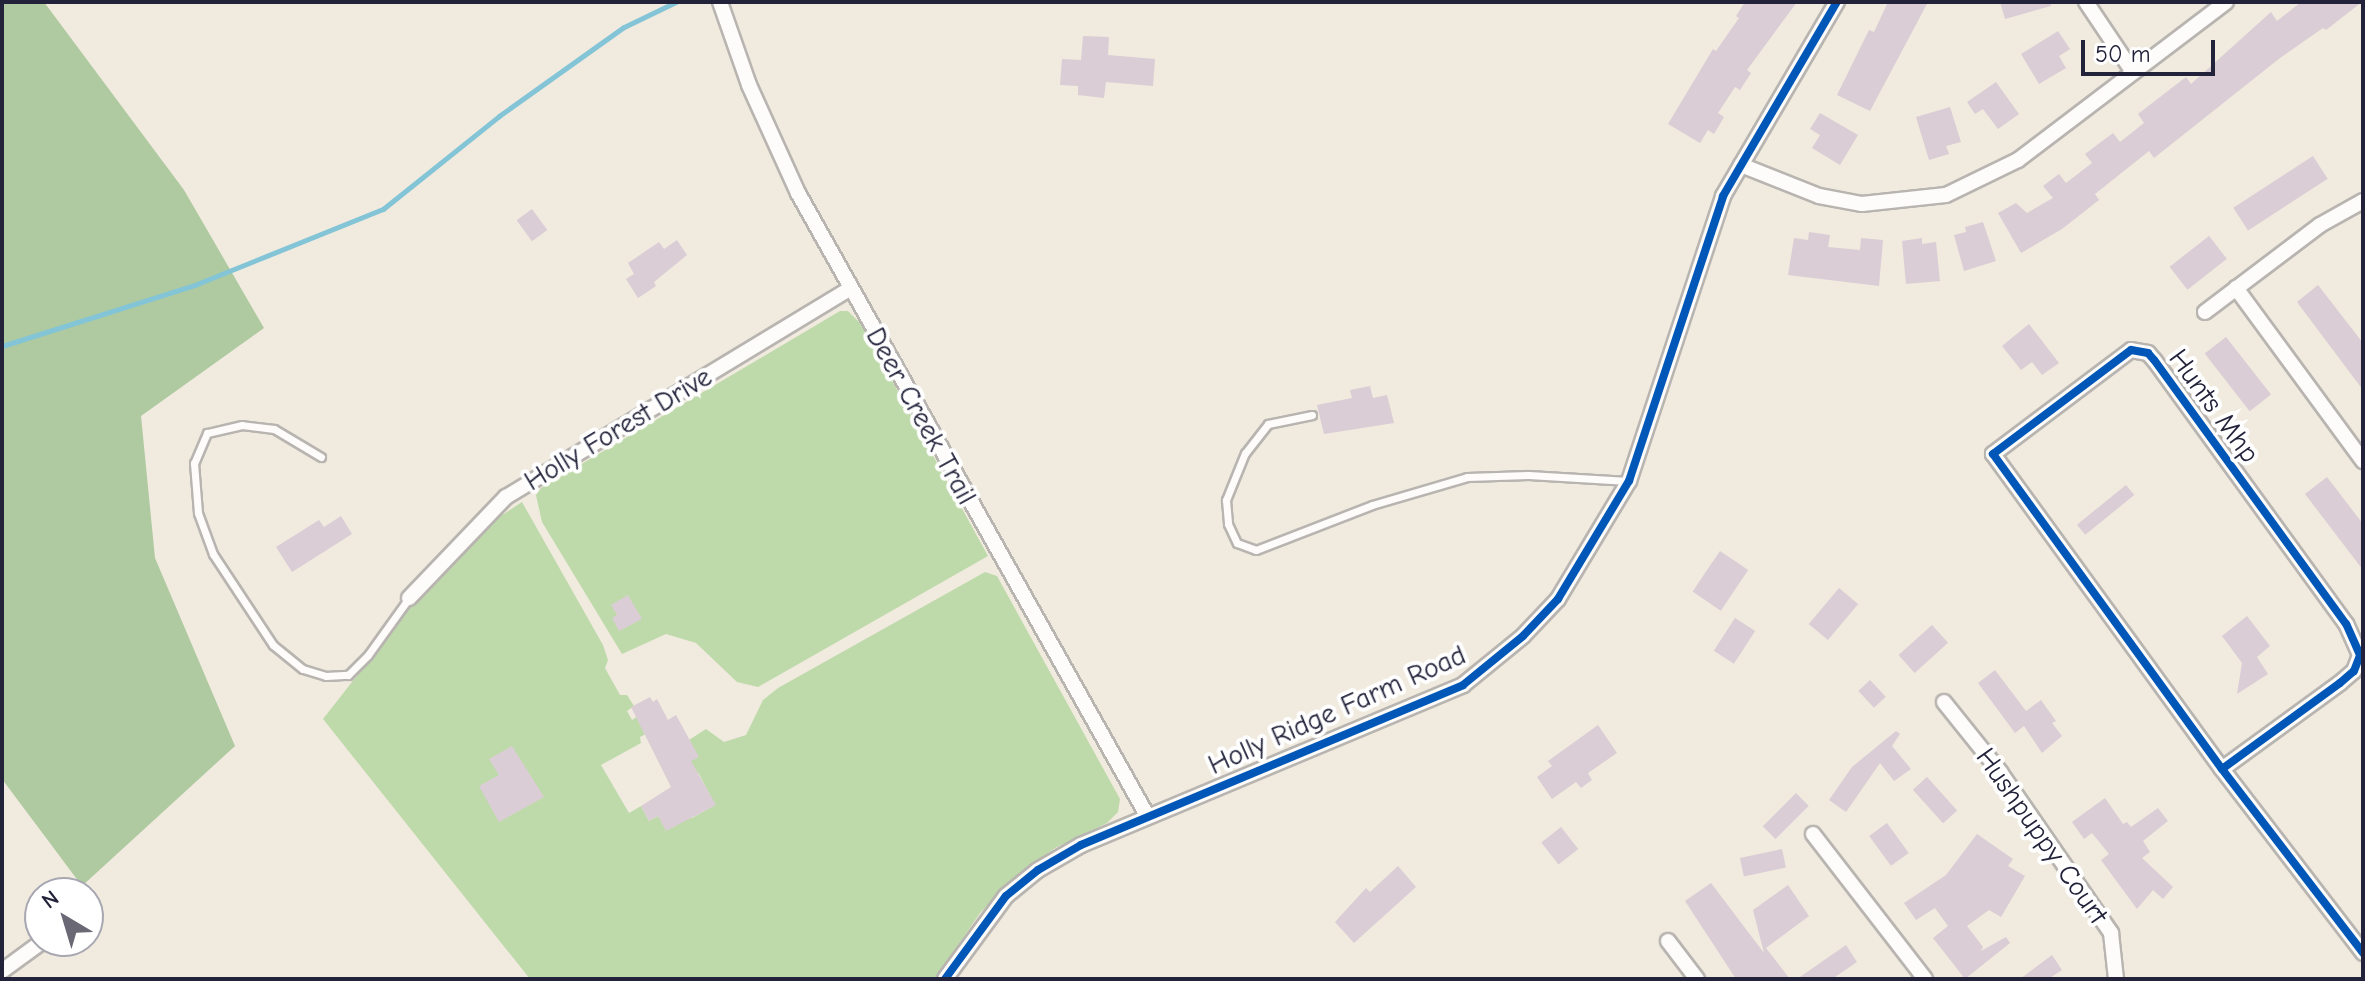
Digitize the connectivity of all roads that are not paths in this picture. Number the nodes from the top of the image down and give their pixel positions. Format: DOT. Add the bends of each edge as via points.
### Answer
graph roads {
  1 [pos="720,2"];
  2 [pos="1837,2"];
  3 [pos="2086,2"];
  4 [pos="2226,2"];
  5 [pos="2133,72"];
  6 [pos="1741,165"];
  7 [pos="2363,201"];
  8 [pos="2236,288"];
  9 [pos="850,289"];
  10 [pos="2205,312"];
  11 [pos="1312,415"];
  12 [pos="321,457"];
  13 [pos="2363,461"];
  14 [pos="1629,481"];
  15 [pos="409,598"];
  16 [pos="1944,702"];
  17 [pos="2222,769"];
  18 [pos="1148,817"];
  19 [pos="1813,834"];
  20 [pos="1668,941"];
  21 [pos="2363,953"];
  22 [pos="24,955"];
  23 [pos="2,971"];
  24 [pos="945,979"];
  25 [pos="1697,979"];
  26 [pos="1925,979"];
  27 [pos="2116,979"];
  1 -- 9 [label="street, Deer Creek Trail" via="749,85 798,193"];
  2 -- 6 [label="street, Holly Ridge Farm Road"];
  3 -- 5 [label="street"];
  4 -- 5 [label="street"];
  5 -- 6 [label="street" via="2018,160 1946,195 1862,204 1819,196"];
  6 -- 14 [label="street, Holly Ridge Farm Road" via="1723,196"];
  7 -- 8 [label="street" via="2320,225"];
  8 -- 10 [label="street"];
  8 -- 13 [label="street"];
  9 -- 15 [label="street, Holly Forest Drive" via="506,497"];
  9 -- 18 [label="street, Deer Creek Trail"];
  11 -- 14 [label="lane" via="1268,424 1245,453 1226,500 1228,524 1237,543 1256,550 1372,505 1467,477"];
  12 -- 15 [label="lane" via="274,429 242,425 207,433 194,463 198,513 213,554 273,645 303,669 326,676 348,675"];
  14 -- 18 [label="street, Holly Ridge Farm Road" via="1558,599 1515,644 1463,685"];
  16 -- 27 [label="street, Hushpuppy Court" via="2000,772 2111,933"];
  17 -- 17 [label="street, Hunts Mhp" via="2340,683 2354,671 2360,655 2346,624 2154,360 2148,353 2131,350 1993,454"];
  17 -- 21 [label="street, Hunts Mhp"];
  18 -- 24 [label="street, Holly Ridge Farm Road" via="1038,870 1006,896"];
  19 -- 26 [label="street"];
  20 -- 25 [label="street"];
  22 -- 23 [label="street"];
}
